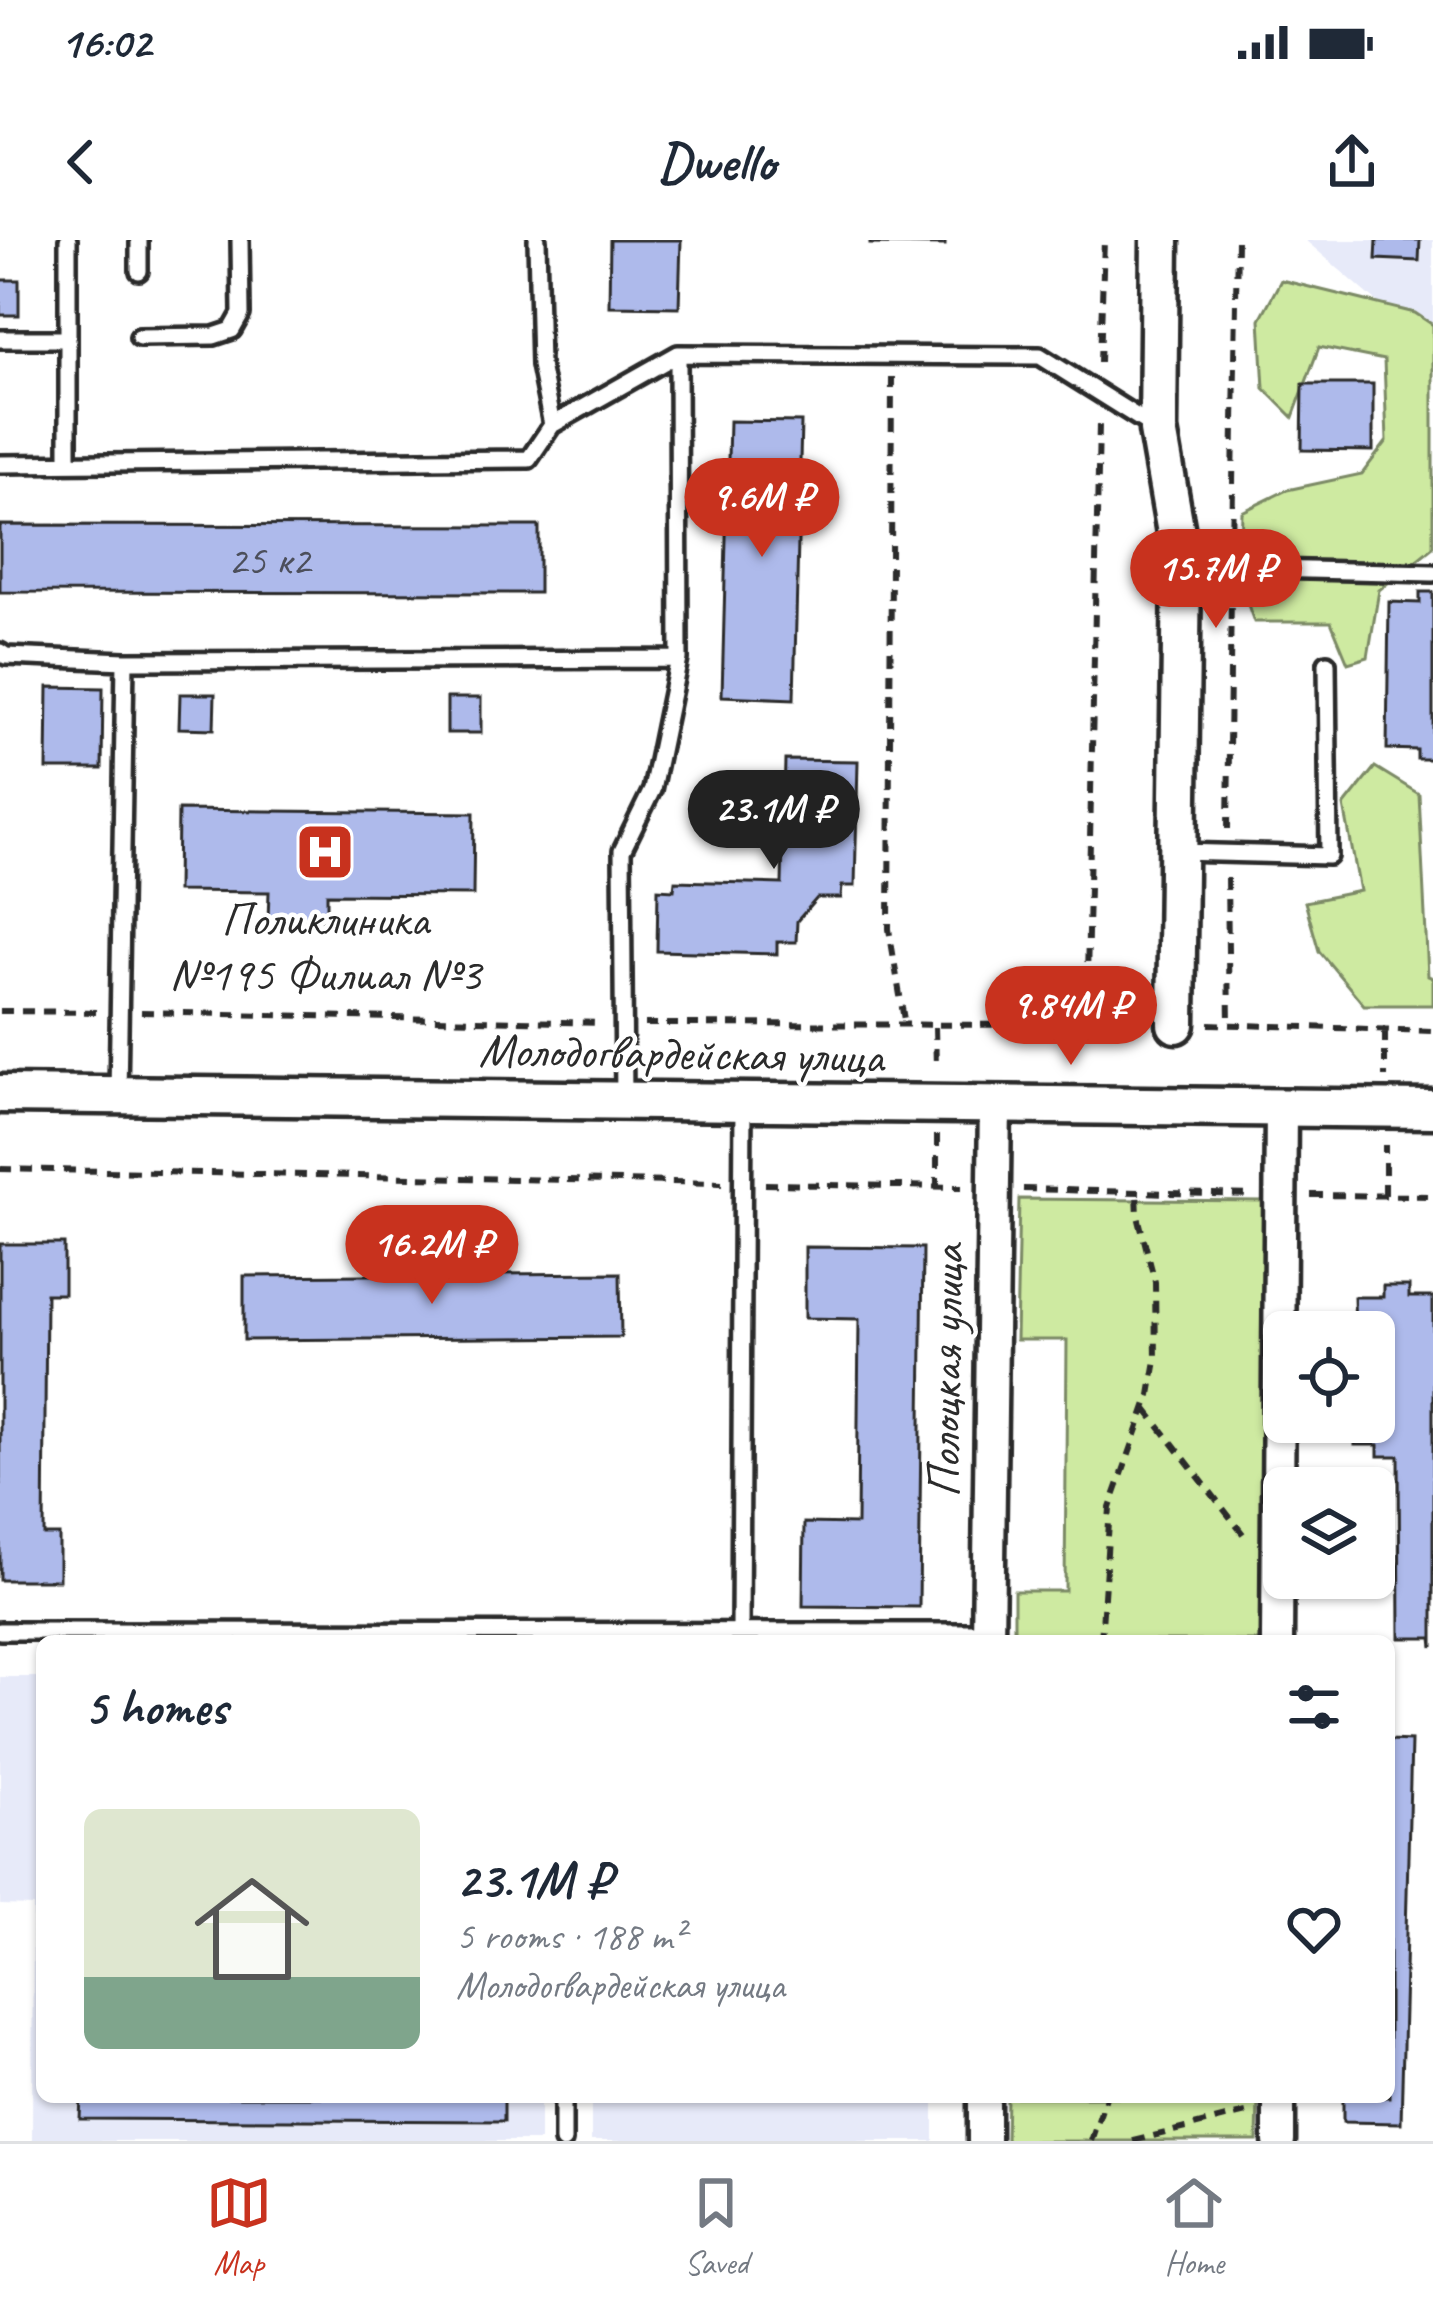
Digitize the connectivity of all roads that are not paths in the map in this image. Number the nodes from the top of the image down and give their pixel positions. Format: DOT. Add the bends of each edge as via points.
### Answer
graph roads {
  1 [pos="68,240"];
  2 [pos="139,240"];
  3 [pos="240,240"];
  4 [pos="537,240"];
  5 [pos="1160,240"];
  6 [pos="139,272"];
  7 [pos="140,337"];
  8 [pos="0,339"];
  9 [pos="68,339"];
  10 [pos="678,354"];
  11 [pos="552,425"];
  12 [pos="1158,430"];
  13 [pos="68,462"];
  14 [pos="0,464"];
  15 [pos="1182,567"];
  16 [pos="1433,573"];
  17 [pos="0,652"];
  18 [pos="679,658"];
  19 [pos="124,661"];
  20 [pos="1327,663"];
  21 [pos="1176,852"];
  22 [pos="1176,1024"];
  23 [pos="0,1094"];
  24 [pos="118,1095"];
  25 [pos="624,1100"];
  26 [pos="743,1101"];
  27 [pos="995,1103"];
  28 [pos="1282,1107"];
  29 [pos="1433,1108"];
  30 [pos="740,1630"];
  31 [pos="0,1631"];
  32 [pos="568,1635"];
  33 [pos="947,1635"];
  34 [pos="988,1635"];
  35 [pos="1276,1635"];
  36 [pos="563,2103"];
  37 [pos="984,2103"];
  38 [pos="1270,2103"];
  39 [pos="563,2141"];
  40 [pos="984,2141"];
  41 [pos="1279,2141"];
  1 -- 9 [label="lane"];
  2 -- 6 [label="lane"];
  3 -- 7 [label="lane" via="241,314 232,330"];
  4 -- 11 [label="lane" via="540,365"];
  5 -- 12 [label="street"];
  8 -- 9 [label="lane"];
  9 -- 13 [label="lane"];
  10 -- 11 [label="lane"];
  10 -- 12 [label="lane" via="1040,356"];
  10 -- 18 [label="lane"];
  11 -- 13 [label="lane" via="529,459"];
  12 -- 15 [label="street"];
  13 -- 14 [label="lane"];
  15 -- 16 [label="lane"];
  15 -- 21 [label="street"];
  17 -- 19 [label="lane"];
  18 -- 19 [label="lane"];
  18 -- 25 [label="lane" via="652,790 622,851"];
  19 -- 24 [label="lane"];
  20 -- 21 [label="lane" via="1329,856"];
  21 -- 22 [label="street"];
  23 -- 24 [label="street, Молодогвардейская улица"];
  24 -- 25 [label="street, Молодогвардейская улица"];
  25 -- 26 [label="street, Молодогвардейская улица"];
  26 -- 27 [label="street, Молодогвардейская улица"];
  26 -- 30 [label="lane"];
  27 -- 28 [label="street, Молодогвардейская улица"];
  27 -- 34 [label="street, Полоцкая улица"];
  28 -- 29 [label="street, Молодогвардейская улица"];
  28 -- 35 [label="street"];
  30 -- 32 [label="lane"];
  30 -- 33 [label="lane"];
  31 -- 32 [label="lane"];
  36 -- 39 [label="lane"];
  37 -- 40 [label="street"];
  38 -- 41 [label="street"];
}
